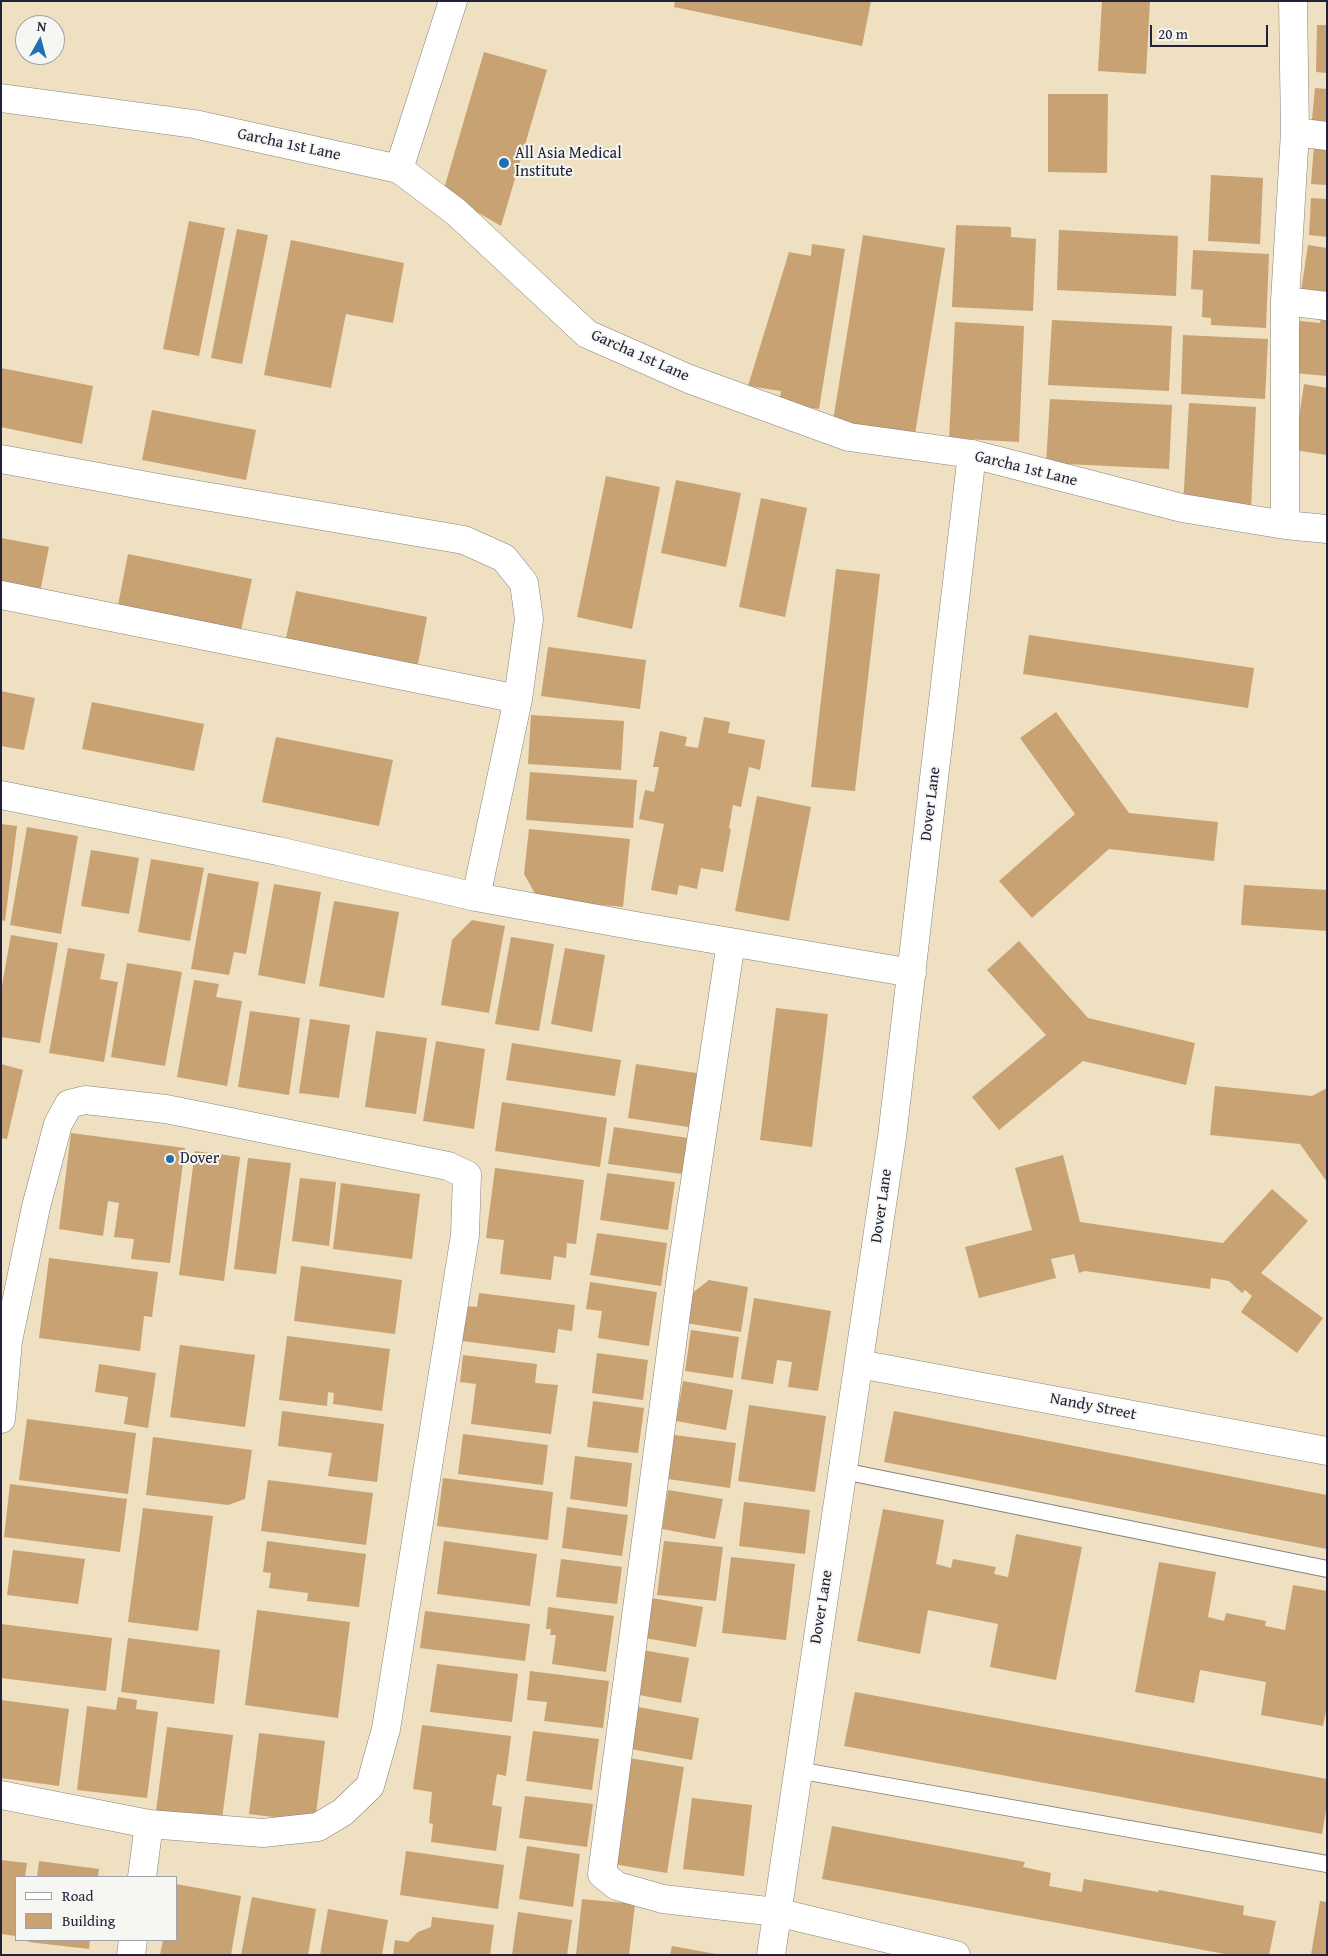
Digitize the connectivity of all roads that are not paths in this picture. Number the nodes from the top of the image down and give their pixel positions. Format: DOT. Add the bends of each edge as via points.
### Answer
graph roads {
  1 [pos="453,1"];
  2 [pos="1293,1"];
  3 [pos="1,98"];
  4 [pos="1295,132"];
  5 [pos="1327,136"];
  6 [pos="399,169"];
  7 [pos="1285,300"];
  8 [pos="1327,306"];
  9 [pos="972,454"];
  10 [pos="1,459"];
  11 [pos="1285,525"];
  12 [pos="1327,529"];
  13 [pos="1,595"];
  14 [pos="518,700"];
  15 [pos="1,795"];
  16 [pos="476,897"];
  17 [pos="731,942"];
  18 [pos="912,973"];
  19 [pos="859,1364"];
  20 [pos="1,1417"];
  21 [pos="1327,1451"];
  22 [pos="843,1471"];
  23 [pos="1327,1570"];
  24 [pos="798,1770"];
  25 [pos="1,1795"];
  26 [pos="149,1824"];
  27 [pos="1327,1864"];
  28 [pos="142,1876"];
  29 [pos="776,1912"];
  30 [pos="133,1941"];
  31 [pos="131,1955"];
  32 [pos="771,1955"];
  33 [pos="956,1955"];
  1 -- 6 [label="street"];
  2 -- 4 [label="street"];
  3 -- 6 [label="street, Garcha 1st Lane" via="194,124"];
  4 -- 5 [label="street"];
  4 -- 7 [label="street"];
  6 -- 9 [label="street, Garcha 1st Lane" via="456,212 587,334 690,379 850,438"];
  7 -- 8 [label="street"];
  7 -- 11 [label="street"];
  9 -- 11 [label="street, Garcha 1st Lane" via="1182,508"];
  9 -- 18 [label="street, Dover Lane"];
  10 -- 14 [label="street" via="464,540 504,558 524,583 529,620"];
  11 -- 12 [label="street, Garcha 1st Lane"];
  13 -- 14 [label="street"];
  14 -- 16 [label="street"];
  15 -- 16 [label="street" via="278,850"];
  16 -- 17 [label="street"];
  17 -- 18 [label="street"];
  17 -- 29 [label="street" via="682,1268 602,1874 617,1886 663,1899"];
  18 -- 19 [label="street, Dover Lane"];
  19 -- 21 [label="street, Nandy Street"];
  19 -- 22 [label="street, Dover Lane"];
  20 -- 26 [label="street" via="8,1341 36,1207 58,1124 69,1104 86,1100 166,1109 448,1166 467,1175 465,1235 388,1720 370,1786 343,1812 318,1827 263,1833"];
  22 -- 23 [label="lane"];
  22 -- 24 [label="street, Dover Lane"];
  24 -- 27 [label="lane"];
  24 -- 29 [label="street, Dover Lane"];
  25 -- 26 [label="street"];
  26 -- 28 [label="street"];
  29 -- 32 [label="street, Dover Lane"];
  29 -- 33 [label="street"];
  30 -- 31 [label="street"];
}
